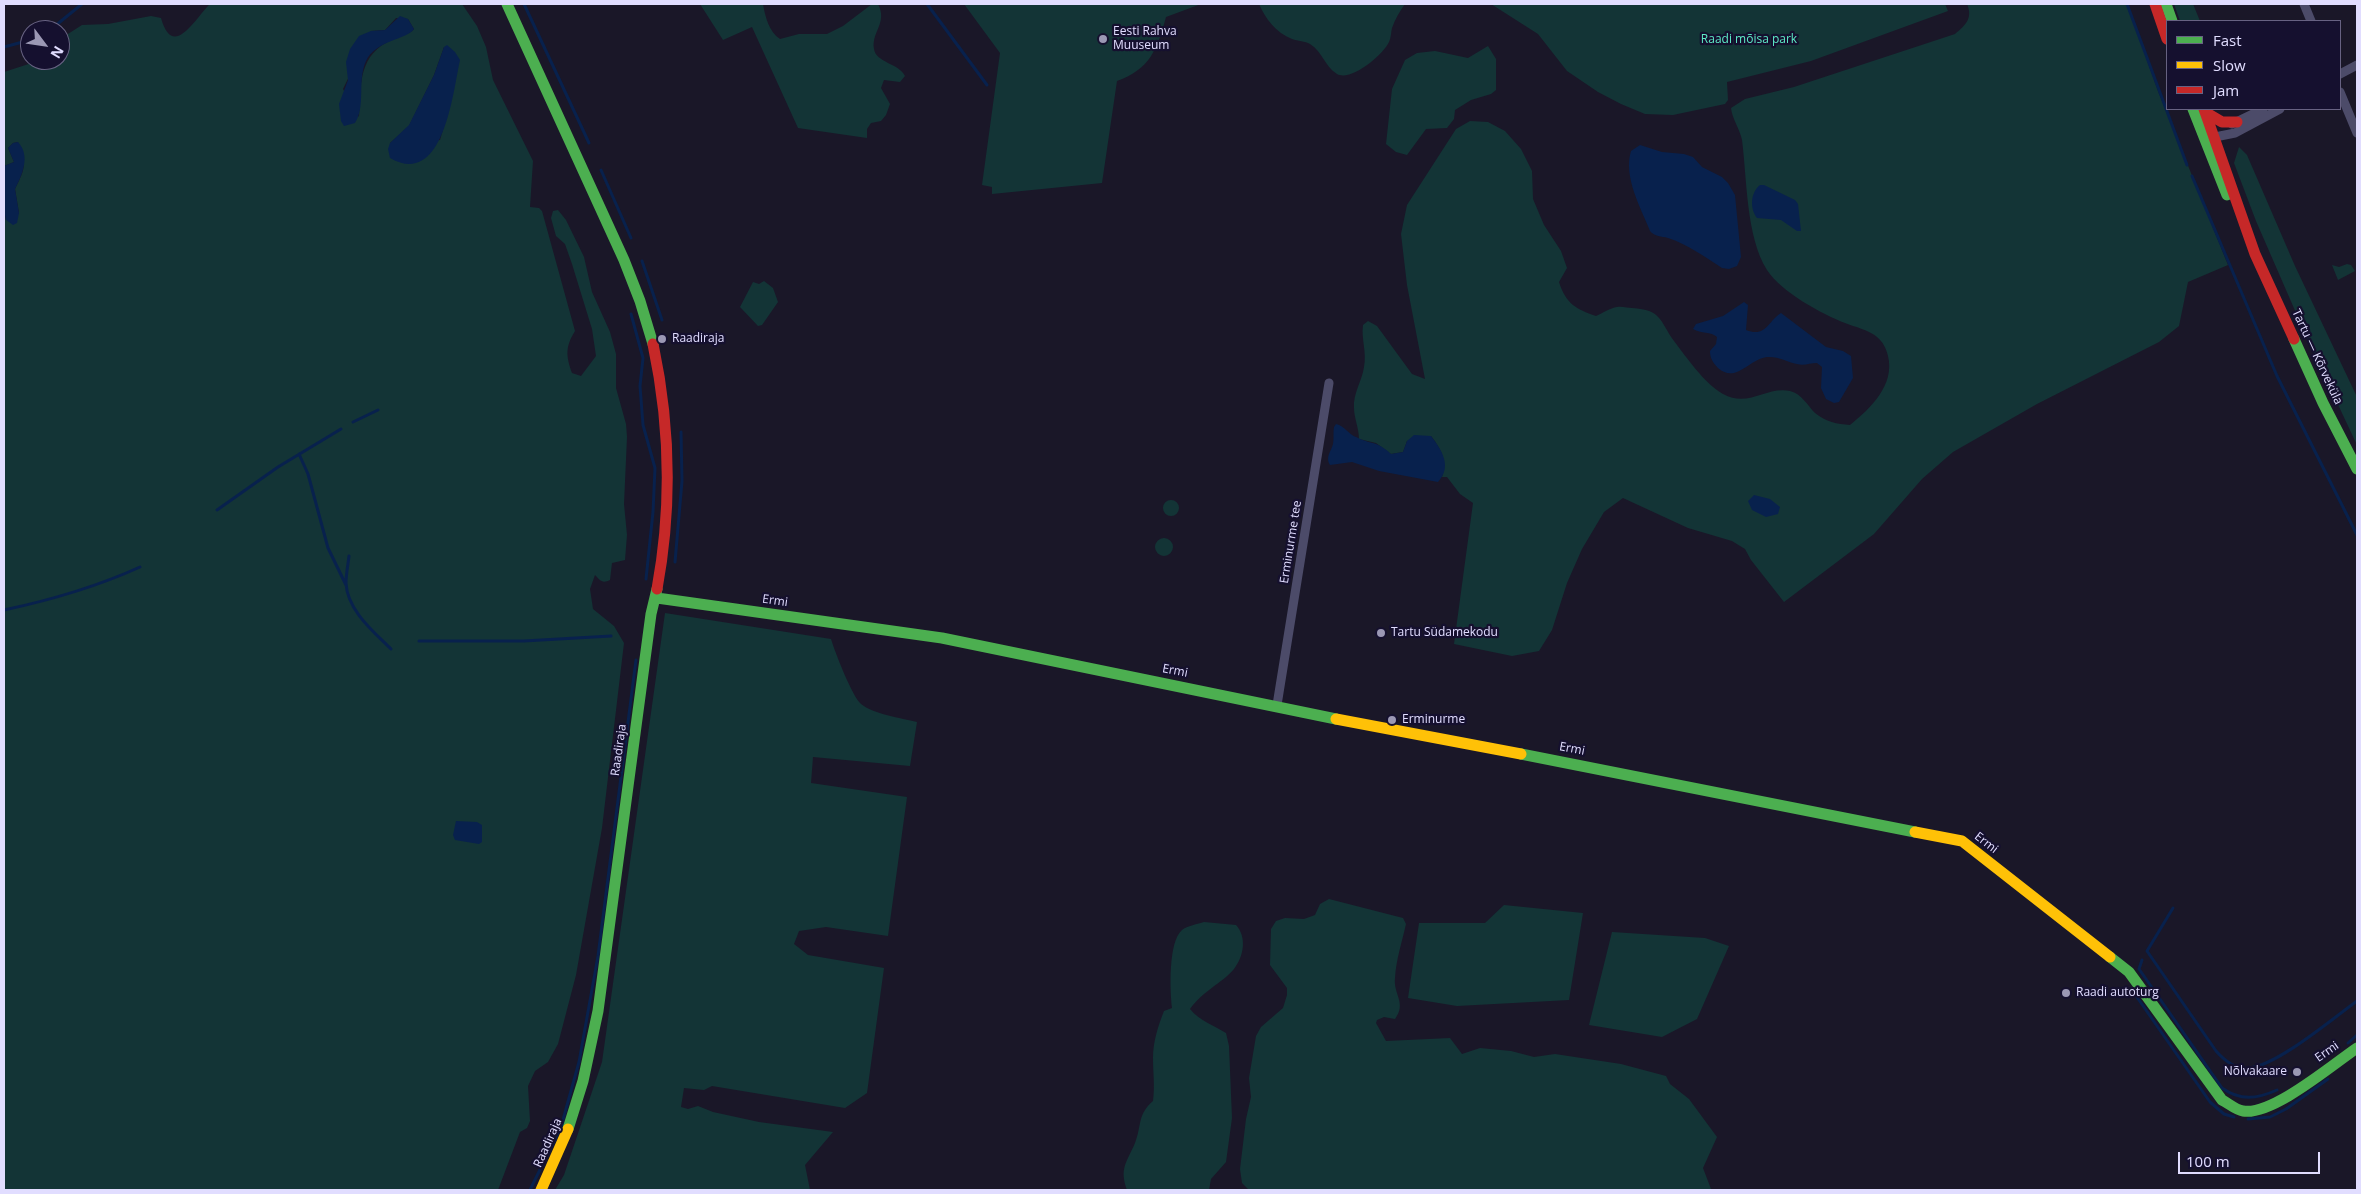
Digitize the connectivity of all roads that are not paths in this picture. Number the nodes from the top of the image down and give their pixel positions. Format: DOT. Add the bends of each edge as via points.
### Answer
graph roads {
  1 [pos="507,4"];
  2 [pos="2155,4"];
  3 [pos="2166,4"];
  4 [pos="2304,4"];
  5 [pos="2172,20"];
  6 [pos="2311,20"];
  7 [pos="2166,36"];
  8 [pos="2357,65"];
  9 [pos="2341,73"];
  10 [pos="2341,94"];
  11 [pos="2200,110"];
  12 [pos="2261,110"];
  13 [pos="2278,110"];
  14 [pos="2237,122"];
  15 [pos="2357,133"];
  16 [pos="2209,138"];
  17 [pos="1329,383"];
  18 [pos="2357,469"];
  19 [pos="657,598"];
  20 [pos="1277,705"];
  21 [pos="2357,1048"];
  22 [pos="541,1190"];
  1 -- 19 [label="street, Raadiraja" via="615,238 652,342 665,423 667,471 667,504"];
  2 -- 7 [label="street"];
  3 -- 5 [label="street"];
  4 -- 6 [label="street"];
  8 -- 9 [label="street"];
  10 -- 15 [label="street"];
  11 -- 14 [label="street" via="2222,122"];
  11 -- 16 [label="street, Tartu — Kõrveküla"];
  12 -- 14 [label="street"];
  13 -- 16 [label="street" via="2235,133"];
  14 -- 16 [label="street"];
  16 -- 18 [label="street, Tartu — Kõrveküla" via="2256,254 2323,403"];
  17 -- 20 [label="street, Erminurme tee"];
  19 -- 20 [label="street, Ermi" via="942,638"];
  19 -- 22 [label="street, Raadiraja" via="651,614 589,1063 571,1127"];
  20 -- 21 [label="street, Ermi" via="1390,730 1962,841 2129,972 2212,1090 2222,1100 2241,1110 2255,1111 2281,1101"];
}
